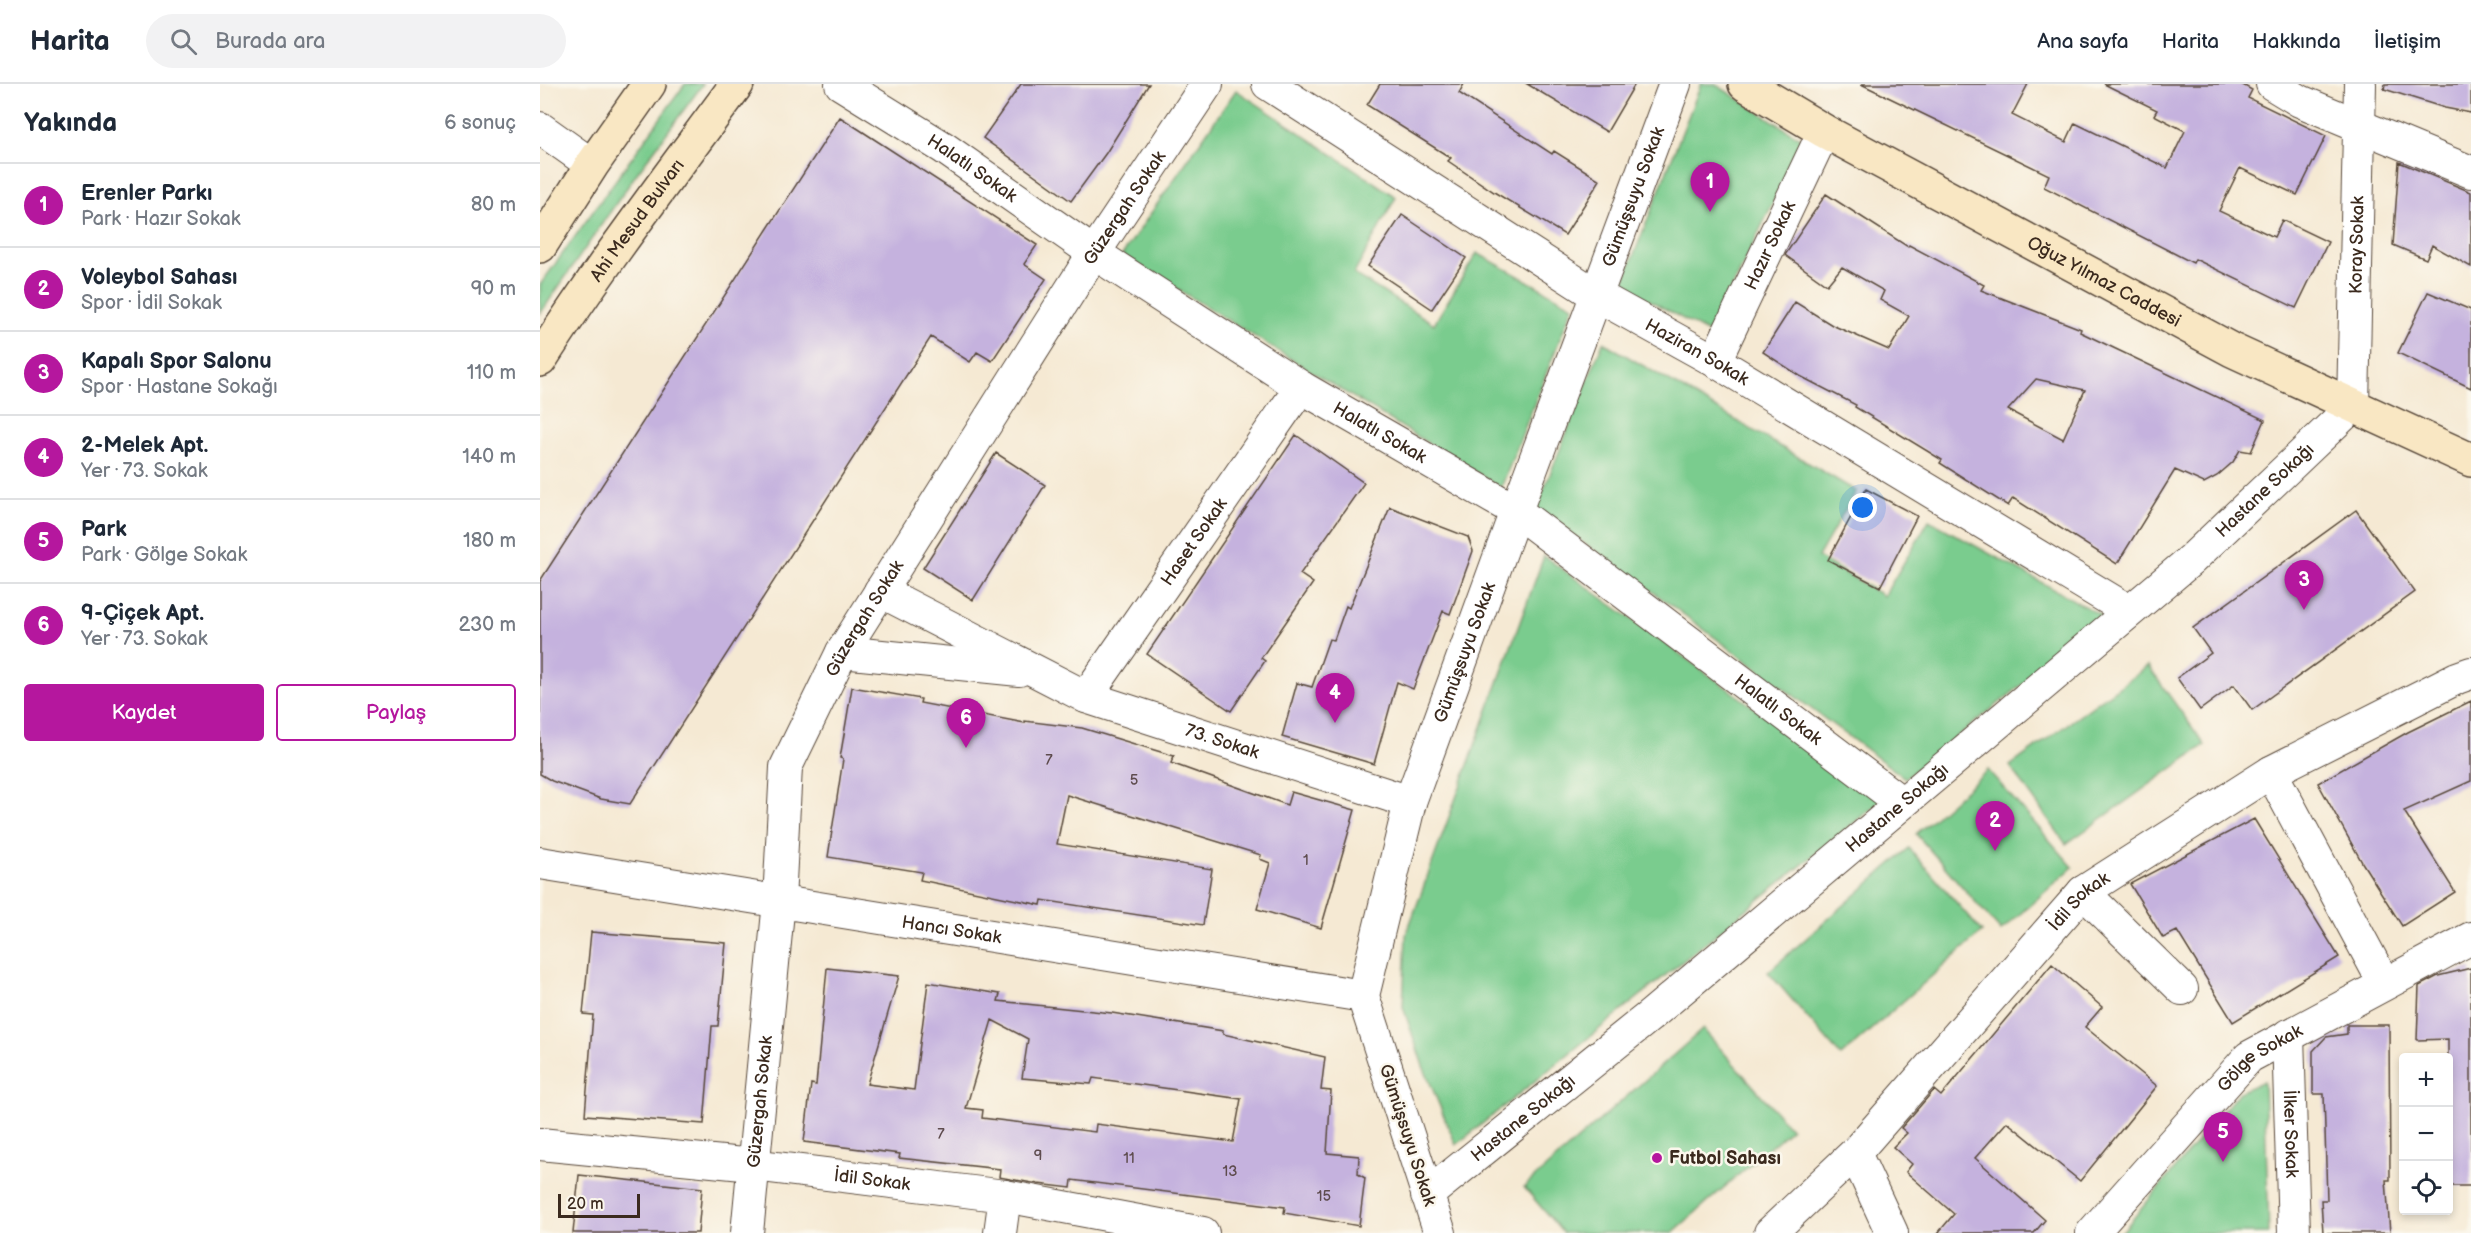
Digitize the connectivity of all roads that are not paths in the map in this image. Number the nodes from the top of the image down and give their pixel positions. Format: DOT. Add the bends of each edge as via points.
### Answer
graph roads {
  1 [pos="649,84"];
  2 [pos="737,84"];
  3 [pos="841,84"];
  4 [pos="1207,84"];
  5 [pos="1268,84"];
  6 [pos="1675,84"];
  7 [pos="1745,84"];
  8 [pos="2272,84"];
  9 [pos="2360,84"];
  10 [pos="2359,125"];
  11 [pos="540,128"];
  12 [pos="1824,131"];
  13 [pos="592,165"];
  14 [pos="2471,172"];
  15 [pos="540,246"];
  16 [pos="1094,253"];
  17 [pos="1596,295"];
  18 [pos="540,360"];
  19 [pos="1715,361"];
  20 [pos="1301,387"];
  21 [pos="2353,406"];
  22 [pos="2471,460"];
  23 [pos="1516,511"];
  24 [pos="880,591"];
  25 [pos="2129,611"];
  26 [pos="842,651"];
  27 [pos="1038,672"];
  28 [pos="2471,673"];
  29 [pos="1086,697"];
  30 [pos="2271,772"];
  31 [pos="1410,802"];
  32 [pos="1902,803"];
  33 [pos="540,863"];
  34 [pos="2082,892"];
  35 [pos="779,901"];
  36 [pos="2471,938"];
  37 [pos="2384,983"];
  38 [pos="2182,988"];
  39 [pos="1363,996"];
  40 [pos="2288,1035"];
  41 [pos="540,1144"];
  42 [pos="1855,1153"];
  43 [pos="753,1165"];
  44 [pos="1427,1195"];
  45 [pos="1005,1196"];
  46 [pos="747,1233"];
  47 [pos="1000,1233"];
  48 [pos="1203,1233"];
  49 [pos="1440,1233"];
  50 [pos="1770,1233"];
  51 [pos="1892,1233"];
  52 [pos="2092,1233"];
  53 [pos="2294,1233"];
  1 -- 13 [label="main road"];
  2 -- 18 [label="main road, Ahi Mesud Bulvarı" via="576,304"];
  3 -- 16 [label="street, Halatlı Sokak" via="944,148"];
  4 -- 16 [label="street, Güzergah Sokak"];
  5 -- 17 [label="street, Haziran Sokak"];
  6 -- 17 [label="street, Gümüşsuyu Sokak"];
  7 -- 12 [label="main road, Oğuz Yılmaz Caddesi"];
  8 -- 10 [label="street" via="2300,101"];
  9 -- 10 [label="street, Koray Sokak"];
  10 -- 14 [label="street"];
  10 -- 21 [label="street, Koray Sokak"];
  11 -- 13 [label="street"];
  12 -- 19 [label="street, Hazır Sokak"];
  12 -- 21 [label="main road, Oğuz Yılmaz Caddesi" via="2232,350"];
  13 -- 15 [label="main road"];
  16 -- 20 [label="street, Halatlı Sokak"];
  16 -- 24 [label="street, Güzergah Sokak"];
  17 -- 19 [label="street, Haziran Sokak"];
  17 -- 23 [label="street, Gümüşsuyu Sokak"];
  19 -- 25 [label="street, Haziran Sokak"];
  20 -- 23 [label="street, Halatlı Sokak"];
  20 -- 29 [label="street, Haset Sokak"];
  21 -- 22 [label="main road, Oğuz Yılmaz Caddesi"];
  21 -- 25 [label="street, Hastane Sokağı" via="2191,560"];
  23 -- 31 [label="street, Gümüşsuyu Sokak"];
  23 -- 32 [label="street, Halatlı Sokak"];
  24 -- 26 [label="street, Güzergah Sokak"];
  24 -- 27 [label="street, 73. Sokak"];
  25 -- 32 [label="street, Hastane Sokağı"];
  26 -- 27 [label="street, 73. Sokak"];
  26 -- 35 [label="street, Güzergah Sokak" via="786,767"];
  27 -- 29 [label="street, 73. Sokak"];
  28 -- 30 [label="street, İdil Sokak"];
  29 -- 31 [label="street, 73. Sokak"];
  30 -- 34 [label="street, İdil Sokak"];
  30 -- 37 [label="street"];
  31 -- 39 [label="street, Gümüşsuyu Sokak"];
  32 -- 44 [label="street, Hastane Sokağı" via="1652,1015"];
  33 -- 35 [label="street, Hancı Sokak"];
  34 -- 38 [label="street"];
  34 -- 42 [label="street, İdil Sokak"];
  35 -- 39 [label="street, Hancı Sokak"];
  35 -- 43 [label="street, Güzergah Sokak"];
  36 -- 37 [label="street, Gölge Sokak"];
  37 -- 40 [label="street, Gölge Sokak"];
  39 -- 44 [label="street, Gümüşsuyu Sokak"];
  40 -- 52 [label="street, Gölge Sokak" via="2249,1057"];
  40 -- 53 [label="street, İlker Sokak"];
  41 -- 43 [label="street, İdil Sokak"];
  42 -- 50 [label="street, İdil Sokak"];
  42 -- 51 [label="street"];
  43 -- 45 [label="street, İdil Sokak"];
  43 -- 46 [label="street, Güzergah Sokak"];
  44 -- 49 [label="street, Gümüşsuyu Sokak"];
  45 -- 47 [label="street"];
  45 -- 48 [label="street, İdil Sokak"];
}
